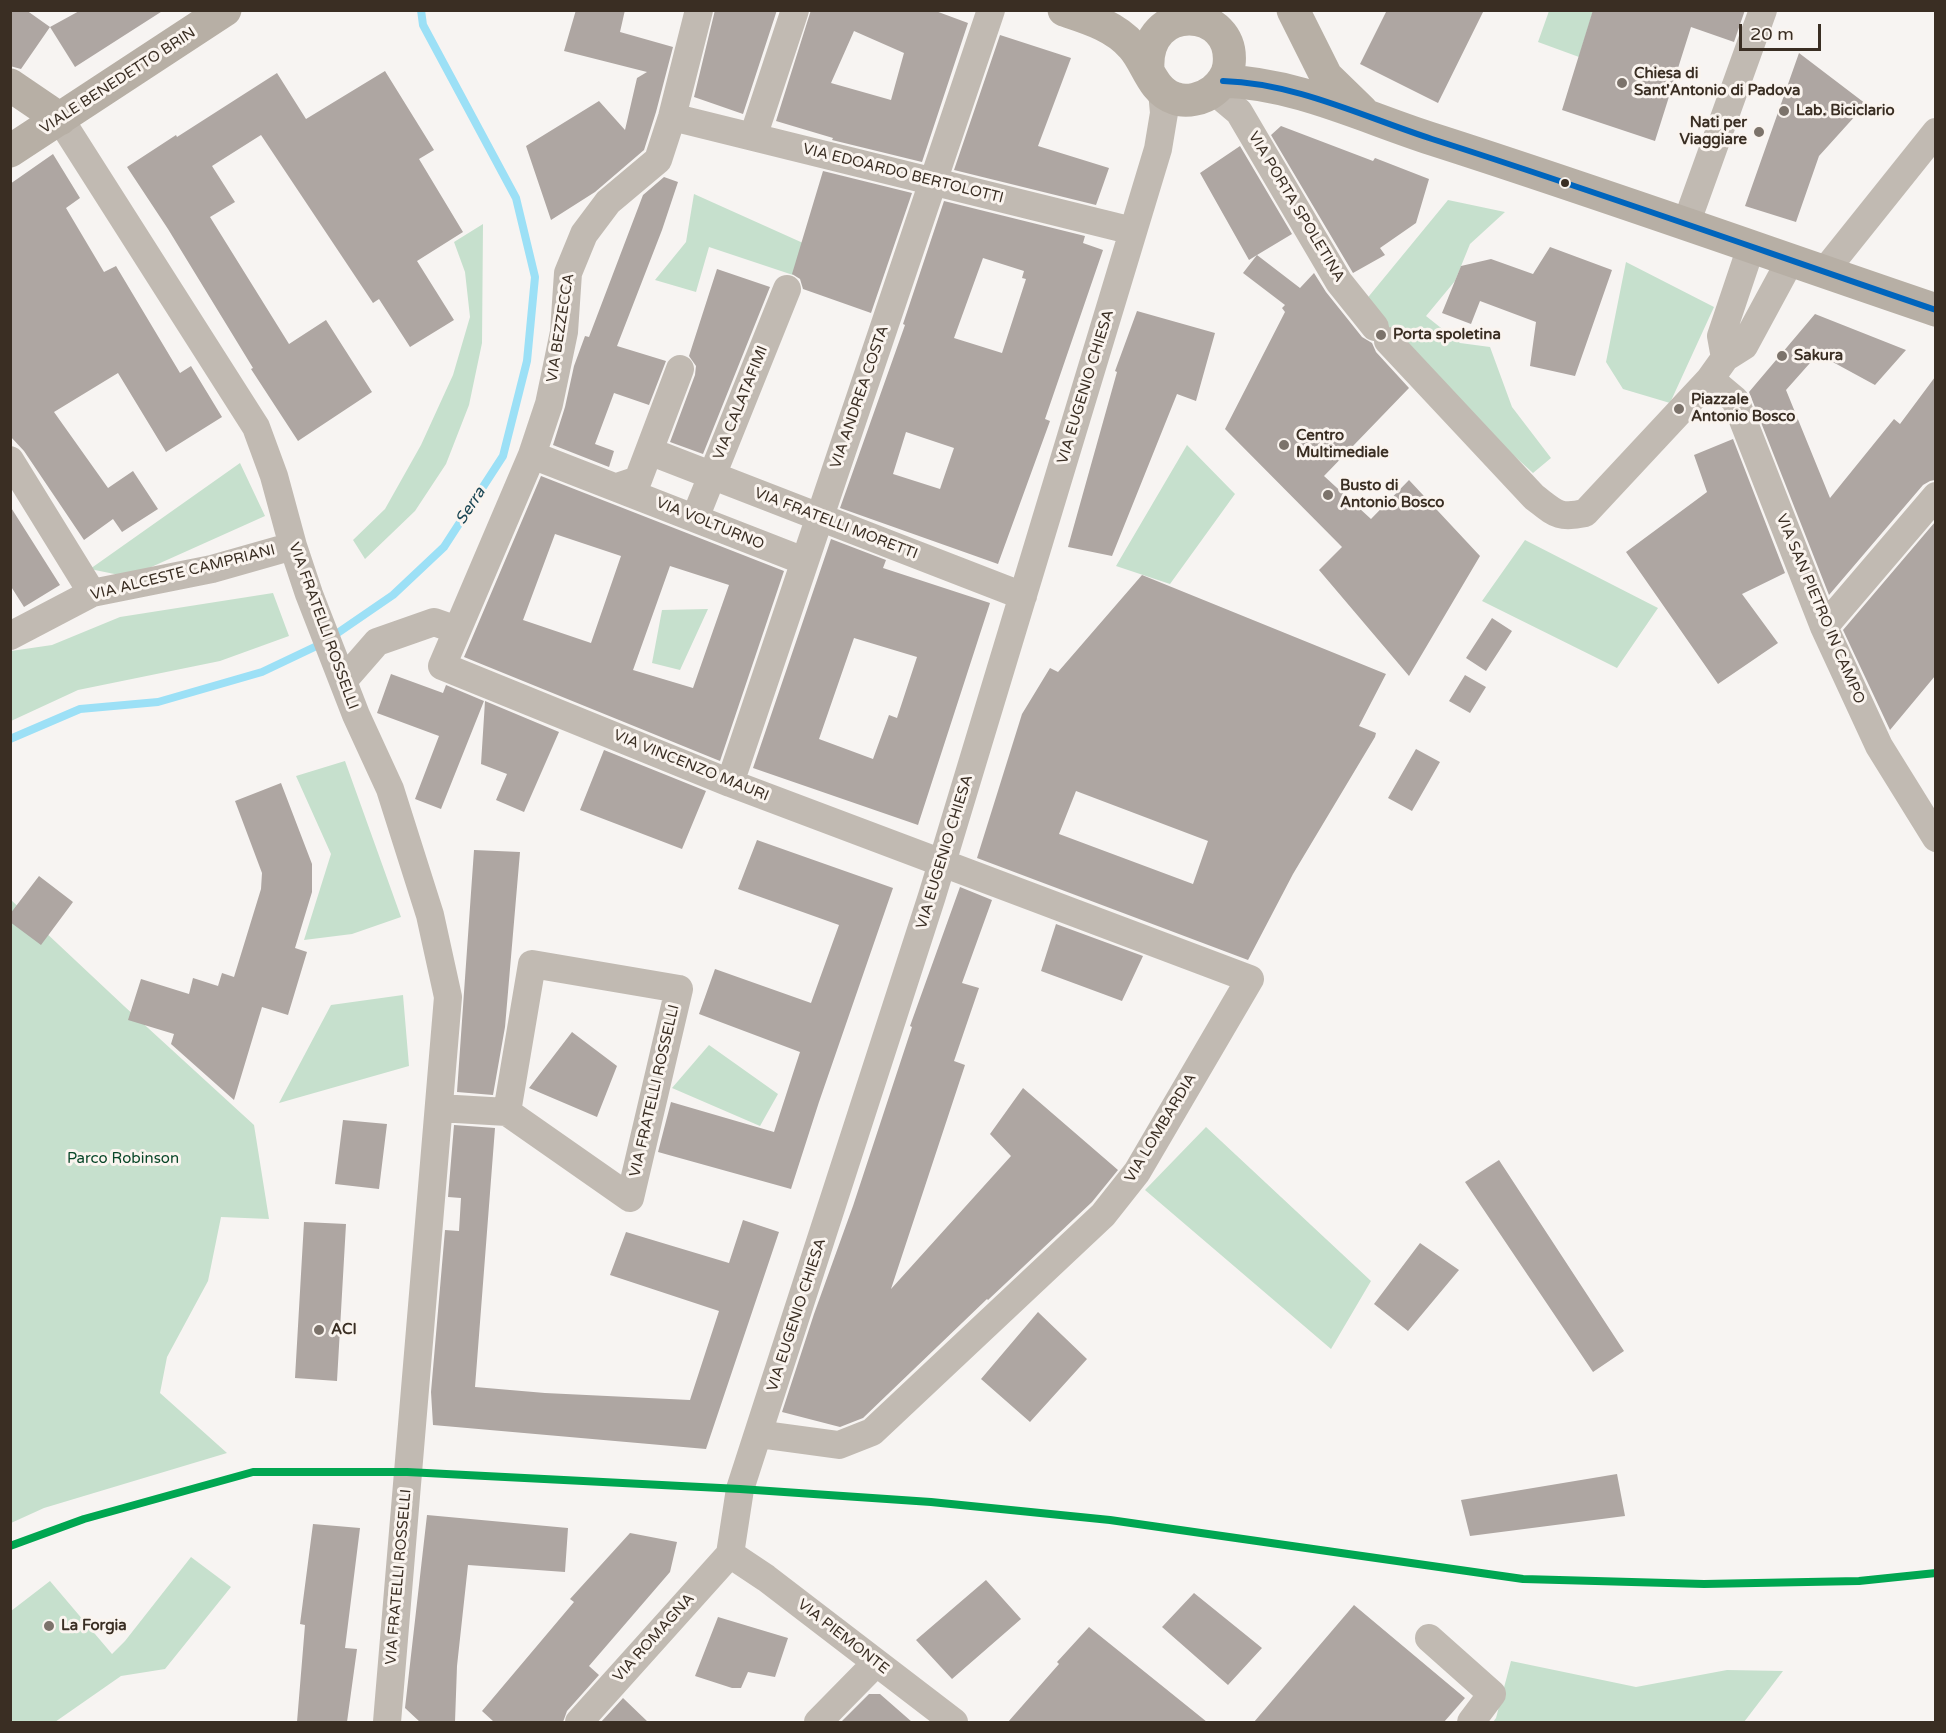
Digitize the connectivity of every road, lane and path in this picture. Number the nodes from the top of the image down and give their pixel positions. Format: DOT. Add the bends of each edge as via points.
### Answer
graph roads {
  1 [pos="225,10"];
  2 [pos="699,10"];
  3 [pos="795,10"];
  4 [pos="991,10"];
  5 [pos="1293,10"];
  6 [pos="1763,10"];
  7 [pos="1067,11"];
  8 [pos="1188,17"];
  9 [pos="1109,27"];
  10 [pos="1155,80"];
  11 [pos="1217,81"];
  12 [pos="10,85"];
  13 [pos="1368,116"];
  14 [pos="672,117"];
  15 [pos="60,119"];
  16 [pos="1935,132"];
  17 [pos="753,137"];
  18 [pos="1158,149"];
  19 [pos="10,151"];
  20 [pos="934,181"];
  21 [pos="1686,224"];
  22 [pos="1133,231"];
  23 [pos="1750,247"];
  24 [pos="1790,261"];
  25 [pos="1824,272"];
  26 [pos="788,289"];
  27 [pos="1935,310"];
  28 [pos="1717,368"];
  29 [pos="680,369"];
  30 [pos="650,451"];
  31 [pos="532,455"];
  32 [pos="10,460"];
  33 [pos="711,475"];
  34 [pos="616,487"];
  35 [pos="1935,496"];
  36 [pos="819,517"];
  37 [pos="695,518"];
  38 [pos="293,546"];
  39 [pos="804,561"];
  40 [pos="92,593"];
  41 [pos="1023,596"];
  42 [pos="1824,627"];
  43 [pos="457,630"];
  44 [pos="10,636"];
  45 [pos="442,666"];
  46 [pos="338,671"];
  47 [pos="730,783"];
  48 [pos="1935,838"];
  49 [pos="942,863"];
  50 [pos="439,1108"];
  51 [pos="507,1112"];
  52 [pos="758,1434"];
  53 [pos="730,1554"];
  54 [pos="1430,1638"];
  55 [pos="876,1663"];
  56 [pos="387,1722"];
  57 [pos="579,1722"];
  58 [pos="818,1722"];
  59 [pos="954,1722"];
  60 [pos="1471,1722"];
  1 -- 15 [label="street, VIALE BENEDETTO BRIN"];
  2 -- 14 [label="street, VIA BEZZECCA"];
  3 -- 17 [label="street"];
  4 -- 20 [label="street, VIA ANDREA COSTA"];
  5 -- 13 [label="street" via="1326,76"];
  6 -- 21 [label="street"];
  7 -- 9 [label="street"];
  8 -- 9 [label="street" via="1142,27"];
  8 -- 10 [label="street" via="1157,31 1150,42 1147,55"];
  8 -- 11 [label="street" via="1210,23 1227,43"];
  9 -- 10 [label="street" via="1131,45"];
  10 -- 11 [label="street" via="1174,99 1186,100"];
  10 -- 18 [label="street, VIA EUGENIO CHIESA" via="1164,113"];
  11 -- 13 [label="street" via="1249,82"];
  11 -- 18 [label="street, VIA EUGENIO CHIESA" via="1181,116"];
  11 -- 28 [label="street, VIA PORTA SPOLETINA" via="1339,282 1381,334 1549,509 1566,517 1585,513"];
  12 -- 15 [label="street"];
  13 -- 21 [label="street"];
  14 -- 17 [label="street, VIA EDOARDO BERTOLOTTI"];
  14 -- 31 [label="street, VIA BEZZECCA" via="658,160 608,202 584,234 568,273 564,332 549,404"];
  15 -- 19 [label="street, VIALE BENEDETTO BRIN"];
  15 -- 38 [label="street, VIA FRATELLI ROSSELLI" via="256,427"];
  16 -- 25 [label="street"];
  17 -- 20 [label="street, VIA EDOARDO BERTOLOTTI"];
  18 -- 22 [label="street, VIA EUGENIO CHIESA"];
  20 -- 22 [label="street, VIA EDOARDO BERTOLOTTI"];
  20 -- 36 [label="street, VIA ANDREA COSTA"];
  21 -- 23 [label="street"];
  22 -- 41 [label="street, VIA EUGENIO CHIESA"];
  23 -- 24 [label="street"];
  23 -- 28 [label="street" via="1721,336"];
  24 -- 25 [label="street"];
  24 -- 28 [label="street" via="1744,346"];
  25 -- 27 [label="street"];
  26 -- 33 [label="street, VIA CALATAFIMI"];
  28 -- 42 [label="street, VIA SAN PIETRO IN CAMPO" via="1734,400"];
  29 -- 30 [label="street"];
  30 -- 33 [label="street, VIA FRATELLI MORETTI"];
  30 -- 34 [label="street" via="638,480"];
  31 -- 34 [label="street, VIA VOLTURNO"];
  31 -- 43 [label="street, VIA BEZZECCA"];
  32 -- 40 [label="street"];
  33 -- 36 [label="street, VIA FRATELLI MORETTI"];
  33 -- 37 [label="street, VIA CALATAFIMI"];
  34 -- 37 [label="street, VIA VOLTURNO"];
  35 -- 42 [label="street"];
  36 -- 39 [label="street, VIA ANDREA COSTA"];
  36 -- 41 [label="street, VIA FRATELLI MORETTI"];
  37 -- 39 [label="street, VIA VOLTURNO"];
  38 -- 40 [label="street, VIA ALCESTE CAMPRIANI" via="212,569"];
  38 -- 46 [label="street, VIA FRATELLI ROSSELLI"];
  39 -- 47 [label="street, VIA ANDREA COSTA"];
  40 -- 44 [label="street, VIA ALCESTE CAMPRIANI"];
  41 -- 49 [label="street, VIA EUGENIO CHIESA"];
  42 -- 48 [label="street, VIA SAN PIETRO IN CAMPO" via="1879,746"];
  43 -- 45 [label="street, VIA BEZZECCA"];
  43 -- 46 [label="street" via="434,622 377,642"];
  45 -- 47 [label="street, VIA VINCENZO MAURI"];
  46 -- 50 [label="street, VIA FRATELLI ROSSELLI" via="390,789 430,915 448,997"];
  47 -- 49 [label="street, VIA VINCENZO MAURI"];
  49 -- 52 [label="street, VIA EUGENIO CHIESA"];
  49 -- 52 [label="street, VIA LOMBARDIA" via="1250,979 1137,1172 1103,1215 872,1432 839,1445"];
  50 -- 51 [label="street"];
  50 -- 56 [label="street, VIA FRATELLI ROSSELLI"];
  51 -- 51 [label="street, VIA FRATELLI ROSSELLI" via="630,1198 679,989 532,964"];
  52 -- 53 [label="street, VIA EUGENIO CHIESA" via="740,1489"];
  53 -- 55 [label="street, VIA PIEMONTE"];
  53 -- 57 [label="street, VIA ROMAGNA"];
  54 -- 60 [label="street" via="1492,1694"];
  55 -- 58 [label="street"];
  55 -- 59 [label="street, VIA PIEMONTE"];
}
